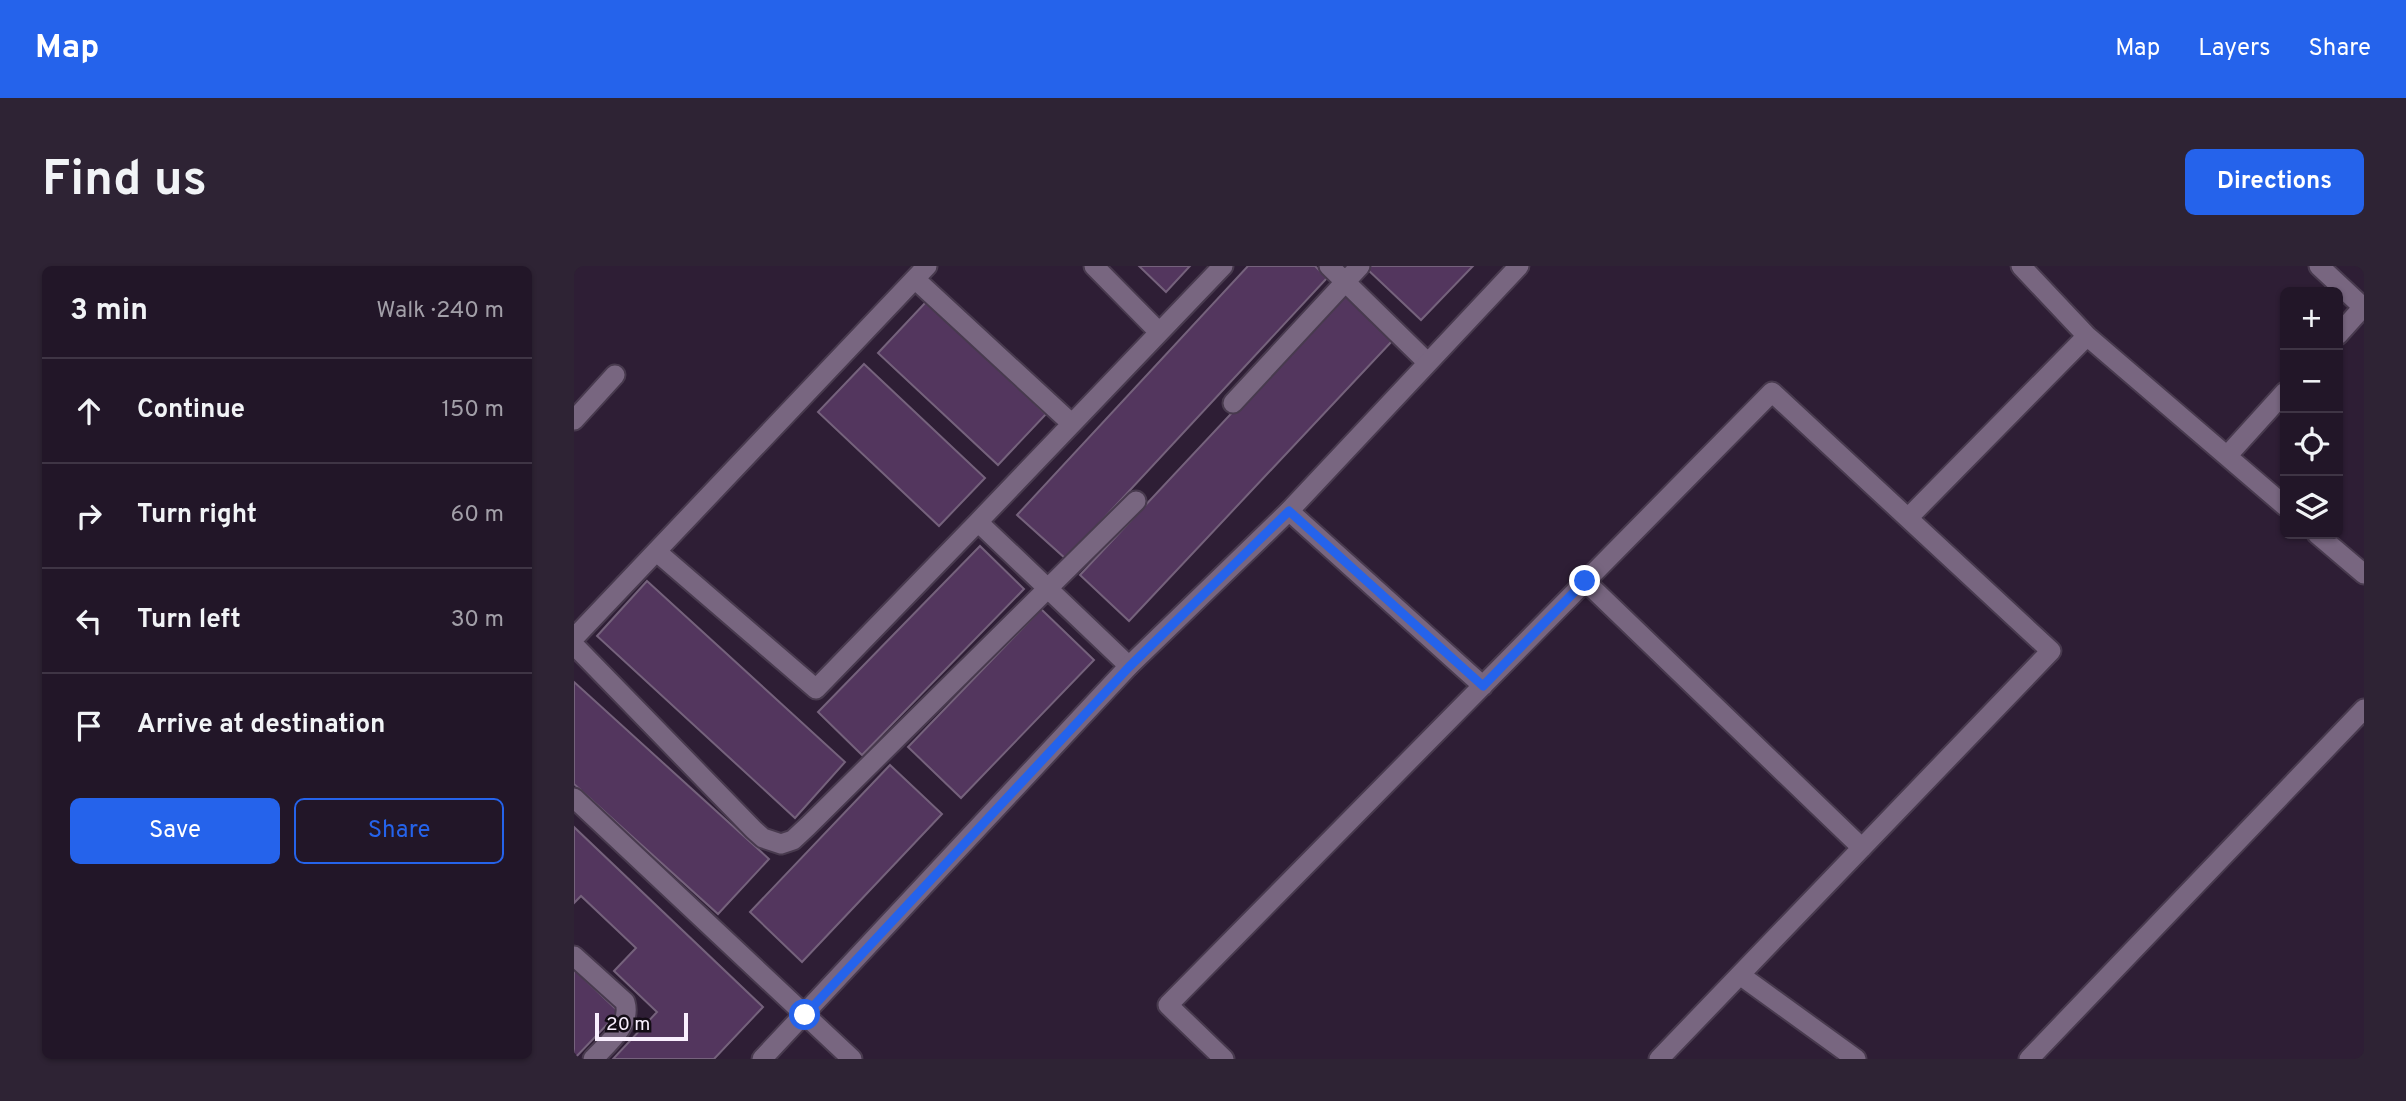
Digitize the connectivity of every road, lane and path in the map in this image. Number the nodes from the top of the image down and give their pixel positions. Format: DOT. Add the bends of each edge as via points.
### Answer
graph roads {
  1 [pos="1094,266"];
  2 [pos="1223,266"];
  3 [pos="1329,266"];
  4 [pos="1360,266"];
  5 [pos="1519,266"];
  6 [pos="2021,266"];
  7 [pos="2319,266"];
  8 [pos="921,272"];
  9 [pos="1346,282"];
  10 [pos="2364,306"];
  11 [pos="2343,329"];
  12 [pos="1158,331"];
  13 [pos="2087,336"];
  14 [pos="1427,362"];
  15 [pos="615,375"];
  16 [pos="2280,398"];
  17 [pos="1233,403"];
  18 [pos="574,420"];
  19 [pos="1071,423"];
  20 [pos="2227,456"];
  21 [pos="1136,501"];
  22 [pos="2280,502"];
  23 [pos="1289,511"];
  24 [pos="1910,516"];
  25 [pos="978,522"];
  26 [pos="2324,539"];
  27 [pos="657,552"];
  28 [pos="2364,574"];
  29 [pos="1585,581"];
  30 [pos="1049,587"];
  31 [pos="574,638"];
  32 [pos="574,645"];
  33 [pos="1129,667"];
  34 [pos="1483,686"];
  35 [pos="2364,709"];
  36 [pos="574,798"];
  37 [pos="1862,848"];
  38 [pos="574,956"];
  39 [pos="1740,975"];
  40 [pos="805,1015"];
  41 [pos="593,1059"];
  42 [pos="762,1059"];
  43 [pos="852,1059"];
  44 [pos="1224,1059"];
  45 [pos="1660,1059"];
  46 [pos="1856,1059"];
  47 [pos="2029,1059"];
  1 -- 12 [label="street"];
  2 -- 12 [label="street"];
  3 -- 9 [label="street"];
  4 -- 9 [label="street"];
  5 -- 14 [label="street"];
  6 -- 13 [label="street"];
  7 -- 10 [label="street"];
  8 -- 19 [label="street"];
  8 -- 27 [label="street"];
  9 -- 14 [label="street"];
  9 -- 17 [label="street"];
  10 -- 11 [label="street"];
  12 -- 19 [label="street"];
  13 -- 20 [label="street"];
  13 -- 24 [label="street"];
  14 -- 23 [label="street"];
  15 -- 18 [label="street"];
  16 -- 20 [label="street"];
  19 -- 25 [label="street"];
  20 -- 22 [label="street"];
  21 -- 30 [label="street"];
  23 -- 33 [label="street"];
  23 -- 34 [label="street"];
  24 -- 29 [label="street" via="1772,392"];
  24 -- 37 [label="street" via="2051,650"];
  25 -- 27 [label="street" via="816,689"];
  25 -- 30 [label="street"];
  26 -- 28 [label="street"];
  27 -- 31 [label="street"];
  29 -- 34 [label="street"];
  29 -- 37 [label="street"];
  30 -- 32 [label="street" via="808,826 781,844 754,830"];
  30 -- 33 [label="street"];
  33 -- 40 [label="street"];
  34 -- 44 [label="street" via="1168,1004"];
  35 -- 47 [label="street"];
  36 -- 40 [label="street"];
  37 -- 39 [label="street"];
  38 -- 41 [label="street" via="625,1002 628,1012 622,1026"];
  39 -- 45 [label="street"];
  39 -- 46 [label="street"];
  40 -- 42 [label="street"];
  40 -- 43 [label="street"];
}
